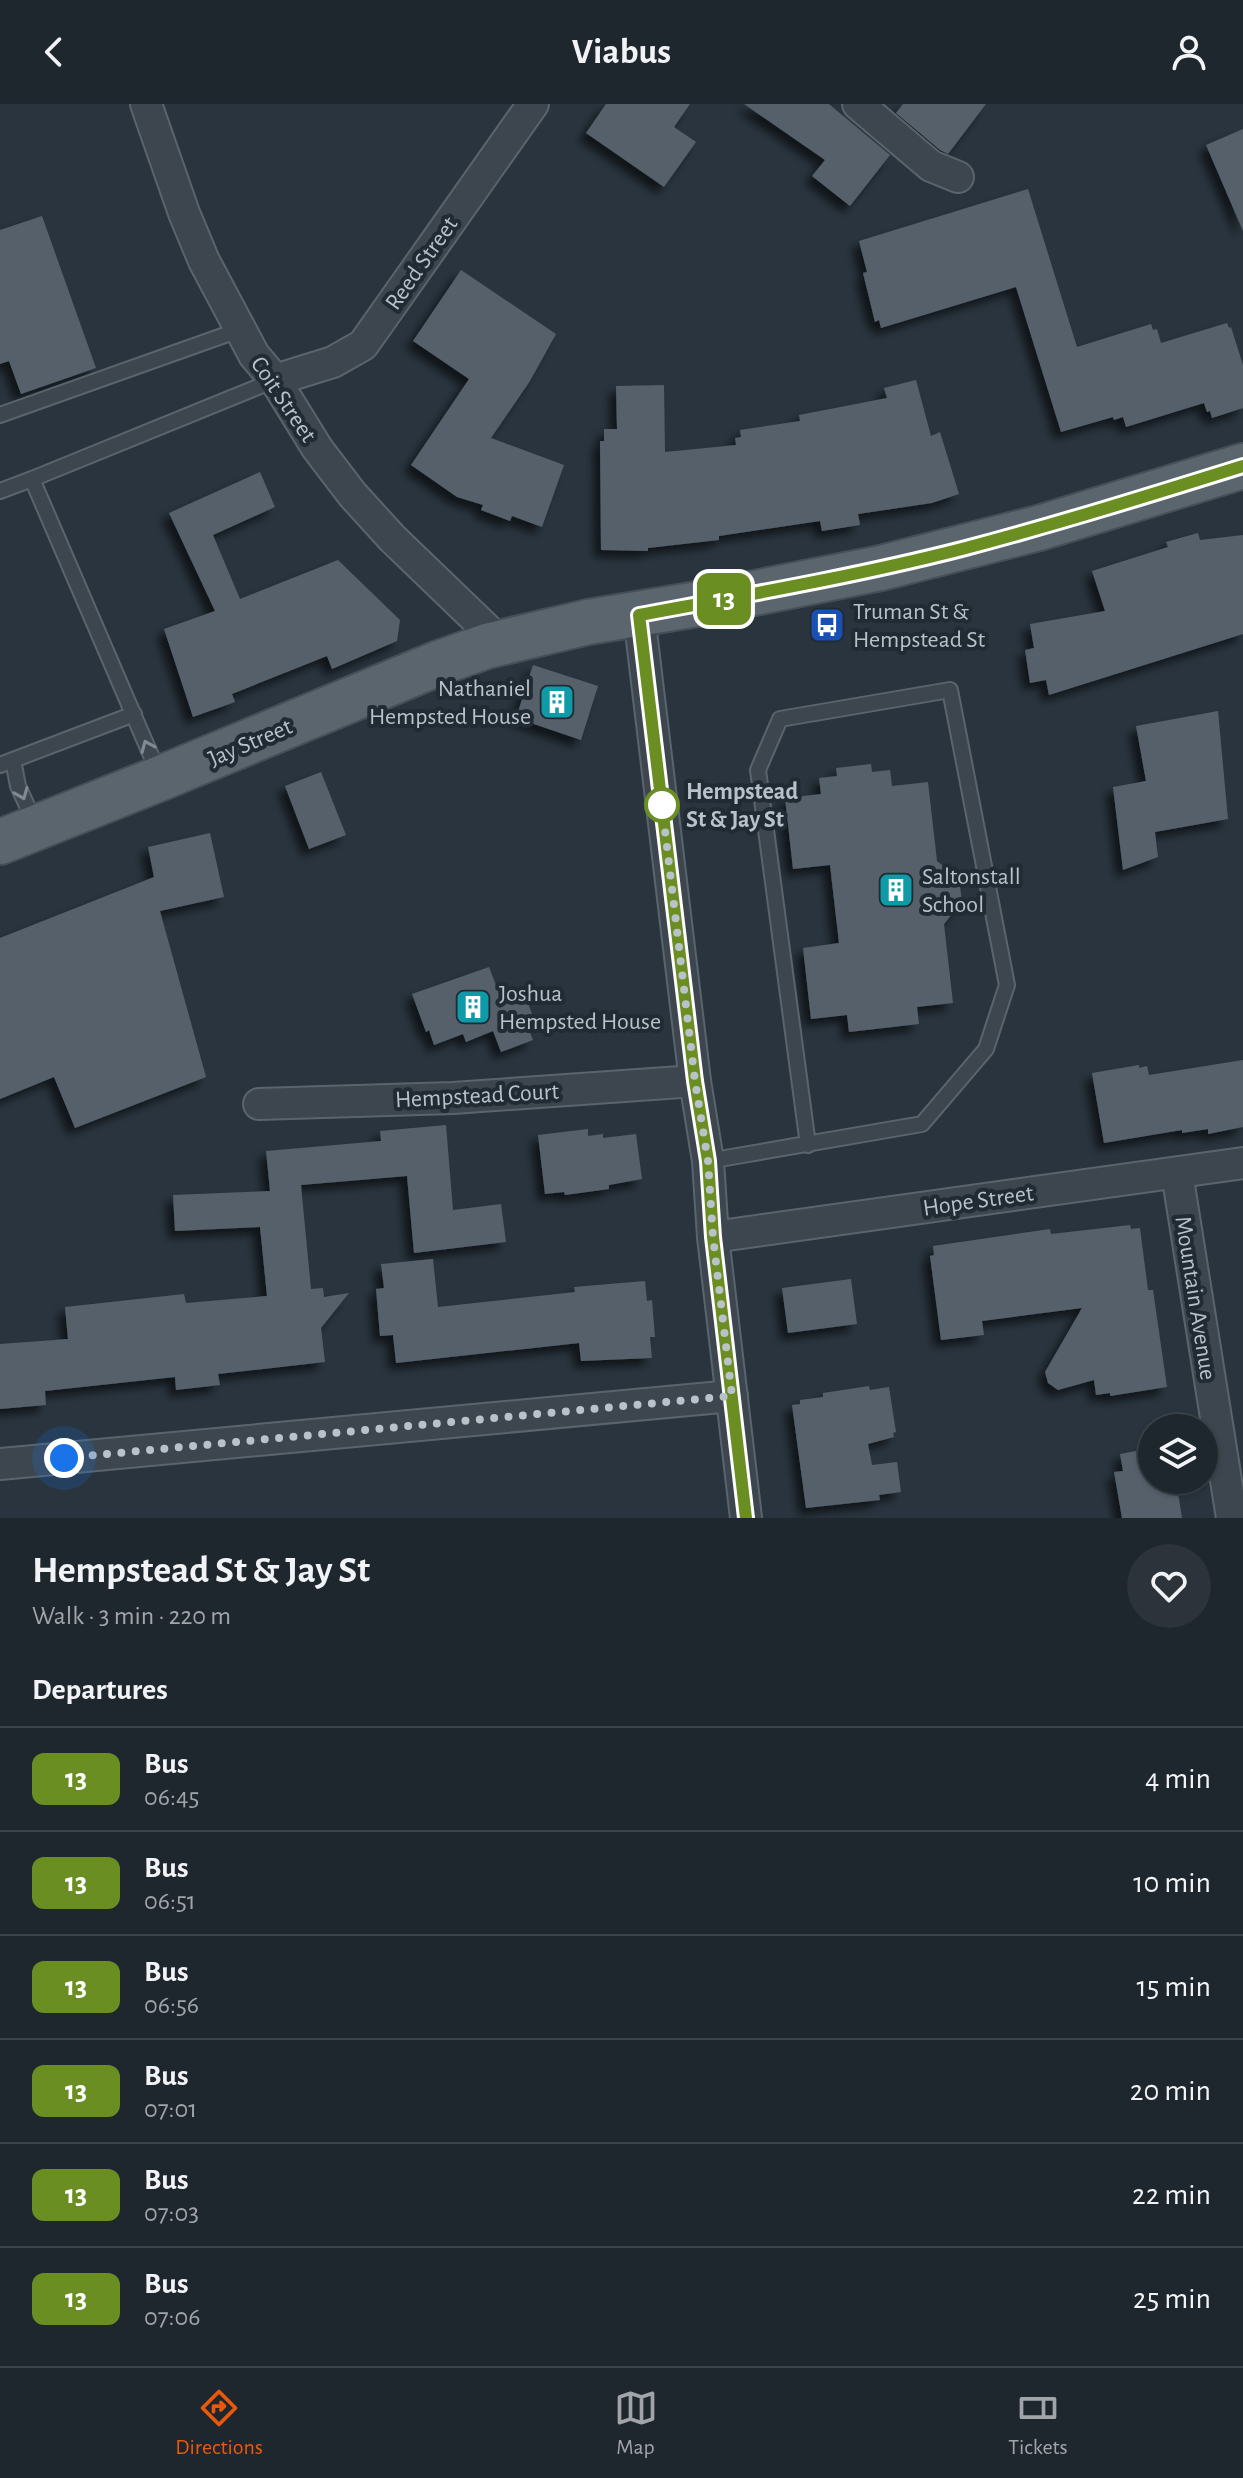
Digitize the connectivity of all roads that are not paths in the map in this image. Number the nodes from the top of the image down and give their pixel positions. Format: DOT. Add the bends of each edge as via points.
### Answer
graph roads {
  1 [pos="146,104"];
  2 [pos="533,104"];
  3 [pos="858,104"];
  4 [pos="958,177"];
  5 [pos="239,330"];
  6 [pos="275,380"];
  7 [pos="0,415"];
  8 [pos="1243,466"];
  9 [pos="32,479"];
  10 [pos="0,491"];
  11 [pos="639,615"];
  12 [pos="501,643"];
  13 [pos="134,714"];
  14 [pos="6,762"];
  15 [pos="161,778"];
  16 [pos="18,834"];
  17 [pos="695,1081"];
  18 [pos="259,1104"];
  19 [pos="808,1145"];
  20 [pos="708,1161"];
  21 [pos="1243,1163"];
  22 [pos="1177,1173"];
  23 [pos="713,1237"];
  24 [pos="732,1396"];
  25 [pos="0,1464"];
  26 [pos="746,1518"];
  27 [pos="1232,1518"];
  1 -- 5 [label="street, Coit Street" via="184,213"];
  2 -- 6 [label="street, Reed Street" via="363,345 333,362"];
  3 -- 4 [label="street" via="931,166"];
  5 -- 6 [label="street, Coit Street"];
  5 -- 7 [label="lane"];
  6 -- 9 [label="lane"];
  6 -- 12 [label="street, Coit Street" via="352,494"];
  8 -- 11 [label="main road, Jay Street" via="960,549"];
  9 -- 10 [label="lane"];
  9 -- 13 [label="lane"];
  11 -- 12 [label="main road, Jay Street"];
  11 -- 17 [label="street"];
  12 -- 15 [label="main road, Jay Street" via="439,663"];
  13 -- 14 [label="lane"];
  15 -- 13 [label="lane, one-way"];
  14 -- 16 [label="lane, one-way" via="18,786"];
  15 -- 16 [label="main road, Jay Street"];
  17 -- 18 [label="street, Hempstead Court" via="453,1098"];
  17 -- 20 [label="street"];
  19 -- 19 [label="lane" via="922,1124 986,1049 1007,985 950,690 780,719 758,770"];
  19 -- 20 [label="lane"];
  20 -- 23 [label="street"];
  21 -- 22 [label="street, Hope Street"];
  22 -- 23 [label="street, Hope Street"];
  22 -- 27 [label="street, Mountain Avenue"];
  23 -- 24 [label="street"];
  24 -- 25 [label="street"];
  24 -- 26 [label="street"];
}
